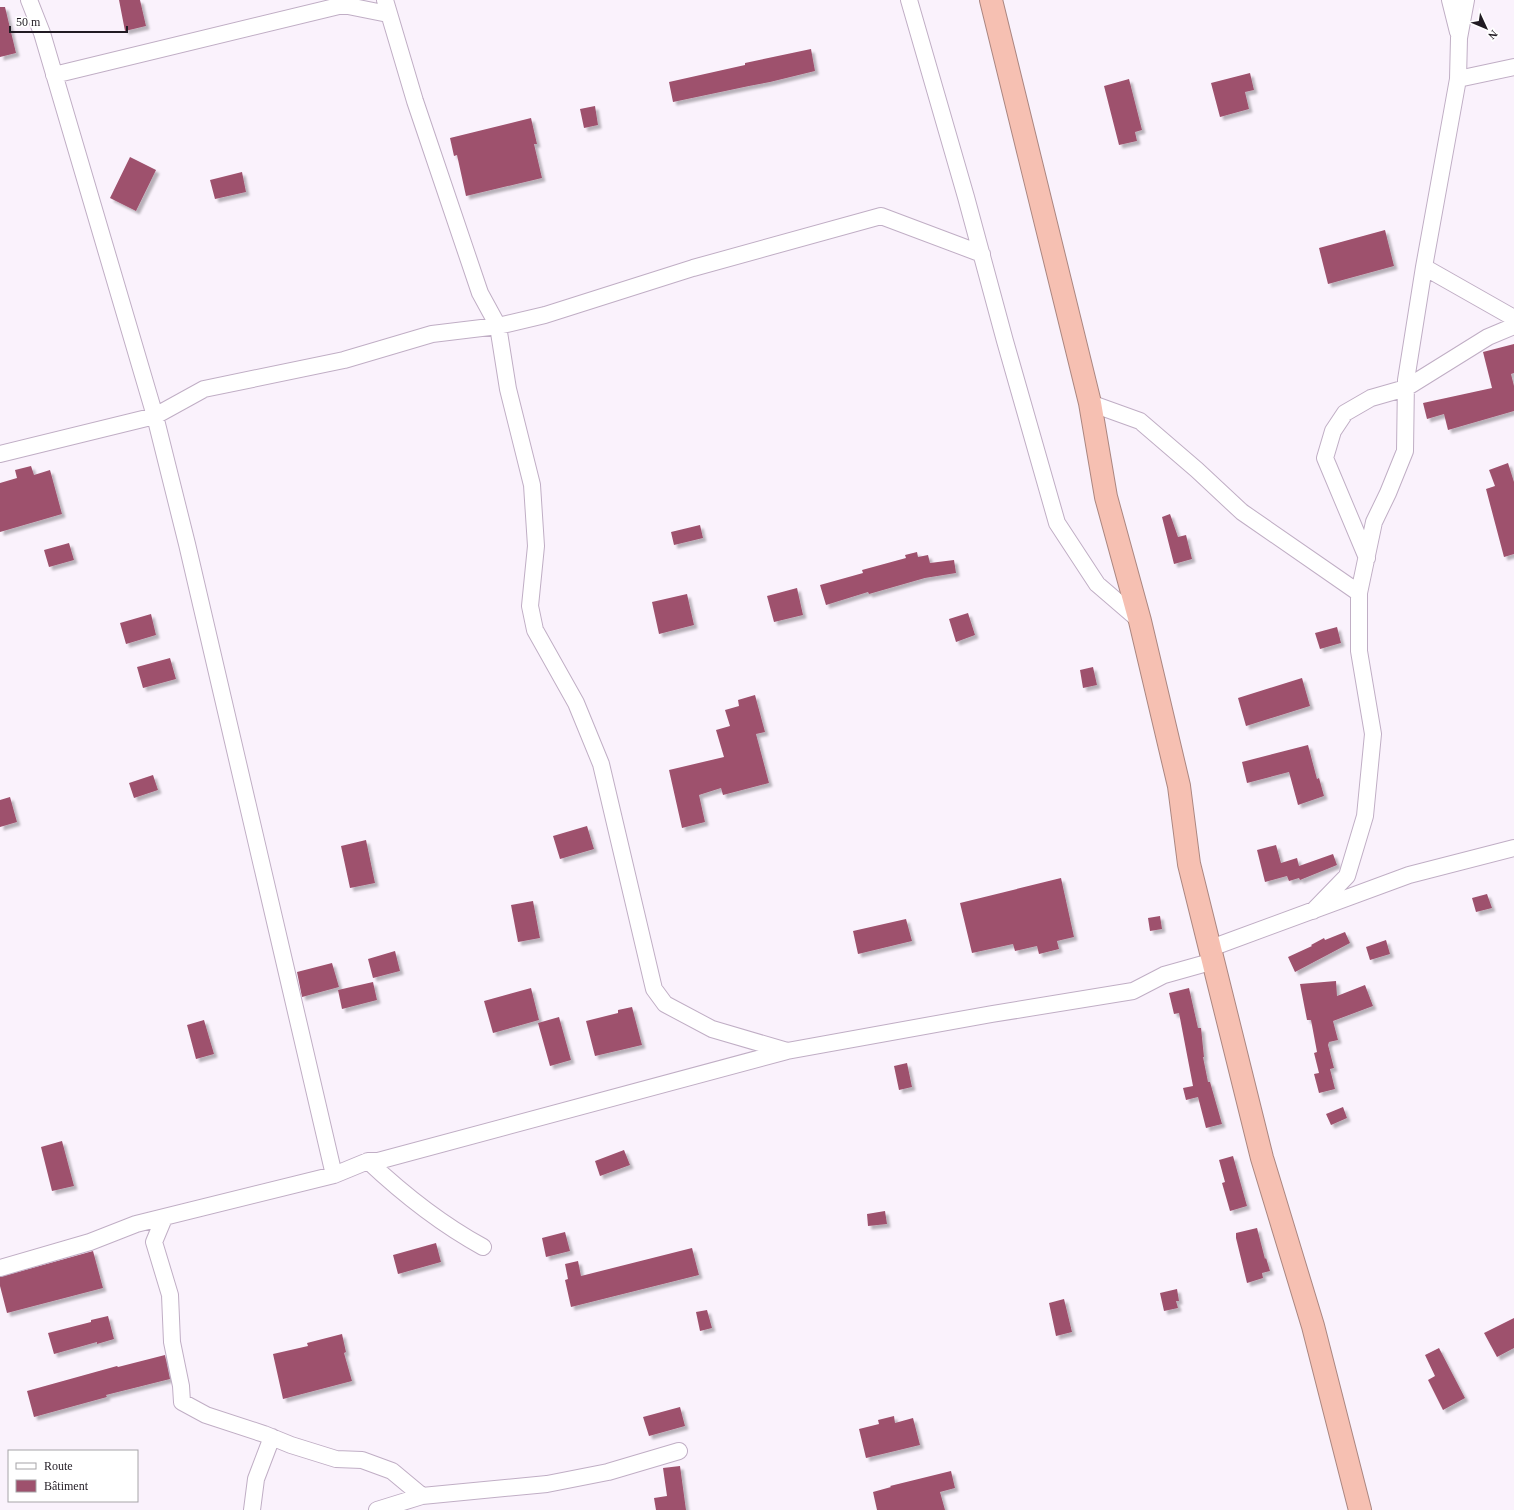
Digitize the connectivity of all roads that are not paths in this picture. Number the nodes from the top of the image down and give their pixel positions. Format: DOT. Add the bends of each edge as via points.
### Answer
graph roads {
  1 [pos="29,0"];
  2 [pos="908,0"];
  3 [pos="991,0"];
  4 [pos="1450,0"];
  5 [pos="1466,0"];
  6 [pos="386,7"];
  7 [pos="1459,38"];
  8 [pos="1514,68"];
  9 [pos="54,75"];
  10 [pos="1458,79"];
  11 [pos="982,254"];
  12 [pos="1424,267"];
  13 [pos="1514,318"];
  14 [pos="498,326"];
  15 [pos="1514,326"];
  16 [pos="1406,388"];
  17 [pos="1090,403"];
  18 [pos="155,416"];
  19 [pos="0,454"];
  20 [pos="1367,558"];
  21 [pos="1359,593"];
  22 [pos="1140,621"];
  23 [pos="1514,848"];
  24 [pos="1313,911"];
  25 [pos="1212,954"];
  26 [pos="787,1051"];
  27 [pos="368,1161"];
  28 [pos="334,1175"];
  29 [pos="164,1218"];
  30 [pos="483,1247"];
  31 [pos="0,1268"];
  32 [pos="272,1437"];
  33 [pos="679,1451"];
  34 [pos="422,1496"];
  35 [pos="252,1510"];
  36 [pos="377,1510"];
  37 [pos="1360,1510"];
  1 -- 9 [label="street"];
  2 -- 11 [label="street"];
  3 -- 17 [label="highway"];
  4 -- 7 [label="street"];
  5 -- 7 [label="street"];
  6 -- 9 [label="street" via="343,5"];
  6 -- 14 [label="street" via="480,293"];
  7 -- 10 [label="street"];
  8 -- 10 [label="street"];
  9 -- 18 [label="street"];
  10 -- 12 [label="street"];
  11 -- 14 [label="street" via="880,216 693,268 545,315"];
  11 -- 22 [label="street" via="1057,523 1097,584"];
  12 -- 13 [label="street"];
  12 -- 16 [label="street"];
  14 -- 18 [label="street" via="432,334 344,360 204,390"];
  14 -- 26 [label="street" via="508,389 532,485 536,546 530,606 535,630 576,703 601,764 654,989 665,1004 712,1029"];
  15 -- 16 [label="street" via="1488,337"];
  16 -- 20 [label="street" via="1405,451 1374,522"];
  16 -- 20 [label="street" via="1371,398 1345,413 1333,431 1325,458"];
  17 -- 21 [label="street" via="1140,421 1242,512"];
  17 -- 22 [label="highway" via="1106,496"];
  18 -- 19 [label="street"];
  18 -- 28 [label="street"];
  20 -- 21 [label="street"];
  21 -- 24 [label="street" via="1359,651 1374,734 1365,816 1347,876"];
  22 -- 25 [label="highway" via="1180,786 1189,864"];
  23 -- 24 [label="street" via="1409,875"];
  24 -- 25 [label="street"];
  25 -- 26 [label="street" via="1133,991"];
  25 -- 37 [label="highway" via="1262,1158 1313,1326"];
  26 -- 27 [label="street" via="386,1159"];
  27 -- 28 [label="street"];
  27 -- 30 [label="street" via="427,1210"];
  28 -- 29 [label="street"];
  29 -- 31 [label="street" via="136,1224 90,1242"];
  29 -- 32 [label="street" via="154,1242 170,1295 172,1342 182,1402 206,1415"];
  32 -- 34 [label="street" via="336,1459 362,1460 392,1472"];
  32 -- 35 [label="street" via="256,1480"];
  33 -- 34 [label="street" via="608,1472 547,1484"];
  34 -- 36 [label="street"];
}
